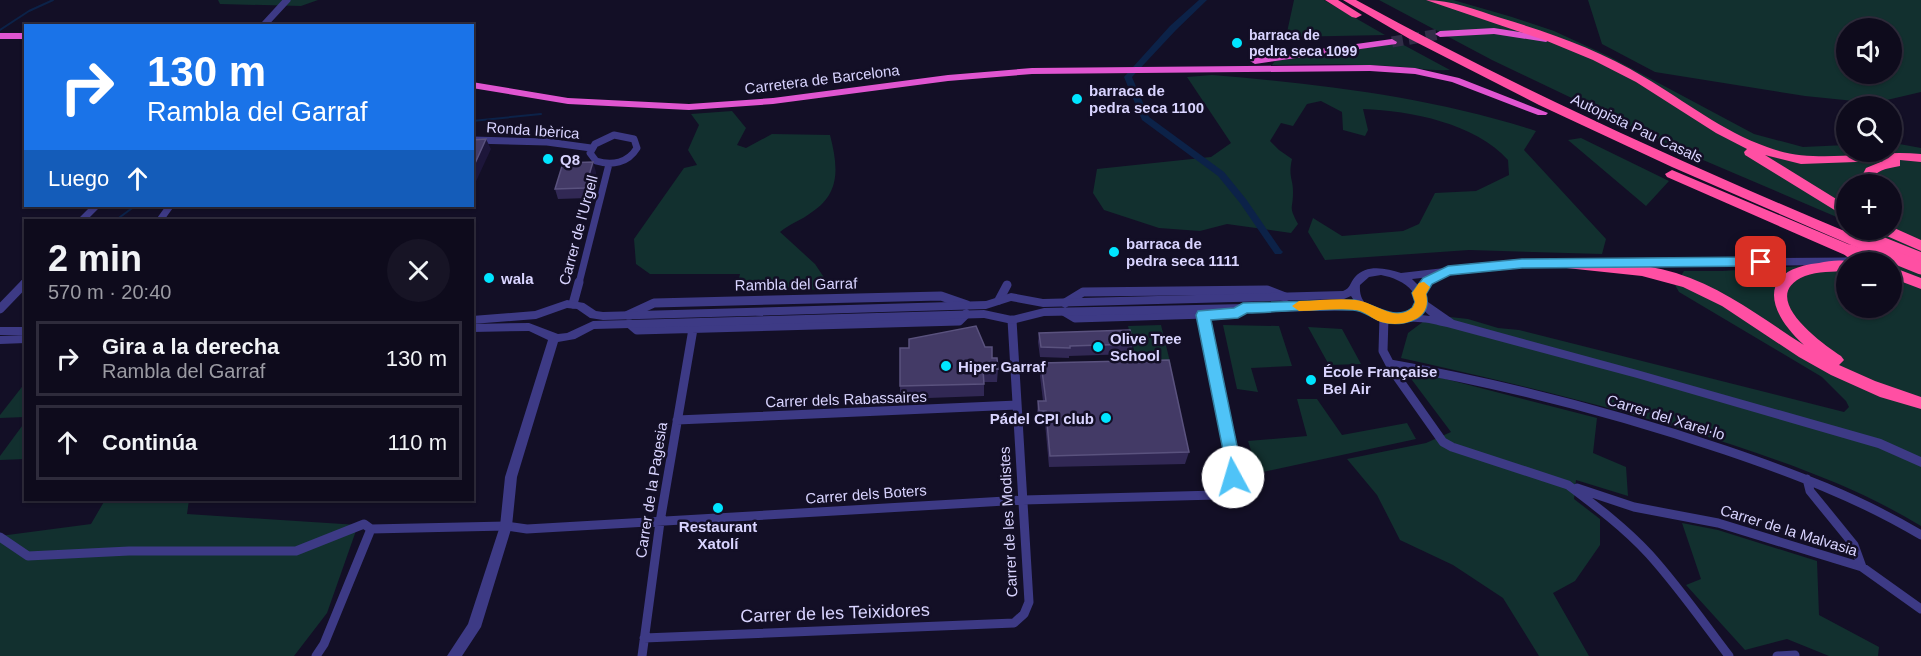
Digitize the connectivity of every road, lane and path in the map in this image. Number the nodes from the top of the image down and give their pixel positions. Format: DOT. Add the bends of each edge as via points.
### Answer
graph roads {
  1 [pos="286,0"];
  2 [pos="1330,0"];
  3 [pos="1348,0"];
  4 [pos="1364,0"];
  5 [pos="1431,0"];
  6 [pos="265,24"];
  7 [pos="1440,34"];
  8 [pos="0,36"];
  9 [pos="24,36"];
  10 [pos="1392,42"];
  11 [pos="1580,50"];
  12 [pos="1176,68"];
  13 [pos="474,85"];
  14 [pos="1666,95"];
  15 [pos="1542,113"];
  16 [pos="474,140"];
  17 [pos="591,148"];
  18 [pos="1921,158"];
  19 [pos="609,164"];
  20 [pos="1921,164"];
  21 [pos="1867,174"];
  22 [pos="1836,205"];
  23 [pos="95,207"];
  24 [pos="83,219"];
  25 [pos="1836,223"];
  26 [pos="1902,229"];
  27 [pos="1902,238"];
  28 [pos="1877,240"];
  29 [pos="1921,241"];
  30 [pos="1921,246"];
  31 [pos="1857,252"];
  32 [pos="1836,253"];
  33 [pos="1836,259"];
  34 [pos="1902,259"];
  35 [pos="1921,259"];
  36 [pos="1836,262"];
  37 [pos="1562,263"];
  38 [pos="1902,265"];
  39 [pos="1921,268"];
  40 [pos="1448,271"];
  41 [pos="1902,274"];
  42 [pos="1400,277"];
  43 [pos="1921,282"];
  44 [pos="24,283"];
  45 [pos="1355,290"];
  46 [pos="1420,297"];
  47 [pos="1019,299"];
  48 [pos="998,301"];
  49 [pos="573,304"];
  50 [pos="1359,306"];
  51 [pos="1065,307"];
  52 [pos="1243,308"];
  53 [pos="0,309"];
  54 [pos="585,310"];
  55 [pos="967,310"];
  56 [pos="549,311"];
  57 [pos="1203,315"];
  58 [pos="1000,317"];
  59 [pos="1017,318"];
  60 [pos="1384,318"];
  61 [pos="1408,318"];
  62 [pos="474,320"];
  63 [pos="629,320"];
  64 [pos="1450,323"];
  65 [pos="474,328"];
  66 [pos="541,329"];
  67 [pos="582,329"];
  68 [pos="693,329"];
  69 [pos="554,338"];
  70 [pos="1390,364"];
  71 [pos="1921,393"];
  72 [pos="1921,403"];
  73 [pos="1017,405"];
  74 [pos="677,420"];
  75 [pos="1921,462"];
  76 [pos="1808,479"];
  77 [pos="1568,485"];
  78 [pos="1023,500"];
  79 [pos="660,522"];
  80 [pos="506,526"];
  81 [pos="371,529"];
  82 [pos="1921,535"];
  83 [pos="0,537"];
  84 [pos="1862,567"];
  85 [pos="1921,609"];
  86 [pos="1024,614"];
  87 [pos="644,638"];
  88 [pos="1795,655"];
  89 [pos="316,656"];
  90 [pos="454,656"];
  91 [pos="642,656"];
  92 [pos="1729,656"];
  93 [pos="1777,656"];
  1 -- 6 [label="street"];
  2 -- 15 [label="highway"];
  3 -- 31 [label="highway, Autopista Pau Casals" via="1472,67 1765,204"];
  4 -- 25 [label="highway, Autopista Pau Casals" via="1542,92"];
  5 -- 11 [label="highway"];
  7 -- 11 [label="highway" via="1504,31"];
  8 -- 9 [label="highway"];
  10 -- 12 [label="highway"];
  11 -- 14 [label="highway"];
  12 -- 13 [label="highway, Carretera de Barcelona" via="1021,72 689,107 568,101"];
  12 -- 15 [label="highway" via="1415,71 1470,84"];
  14 -- 18 [label="highway" via="1749,144 1785,157"];
  14 -- 22 [label="highway"];
  15 -- 32 [label="highway"];
  16 -- 17 [label="street, Ronda Ibèrica" via="538,141"];
  17 -- 19 [label="street" via="596,161"];
  17 -- 19 [label="street" via="614,135 634,139 635,153 624,161"];
  19 -- 49 [label="street, Carrer de l'Urgell"];
  20 -- 21 [label="highway" via="1884,164"];
  23 -- 24 [label="street"];
  26 -- 29 [label="highway"];
  27 -- 30 [label="highway"];
  28 -- 35 [label="highway"];
  33 -- 37 [label="street"];
  34 -- 35 [label="street"];
  36 -- 71 [label="highway" via="1797,273 1784,284 1780,299 1789,321 1826,355 1857,372"];
  37 -- 40 [label="street"];
  37 -- 72 [label="highway" via="1668,275 1689,283 1848,377"];
  38 -- 39 [label="highway, Autopista Pau Casals, bridge"];
  40 -- 42 [label="street"];
  40 -- 46 [label="street" via="1428,281"];
  41 -- 43 [label="highway"];
  42 -- 45 [label="street" via="1383,272 1367,274 1359,279"];
  42 -- 46 [label="street" via="1413,285"];
  44 -- 53 [label="street"];
  45 -- 50 [label="street"];
  45 -- 51 [label="street" via="1344,295"];
  46 -- 61 [label="street" via="1418,311"];
  46 -- 64 [label="street"];
  47 -- 48 [label="street" via="1005,297"];
  47 -- 51 [label="street"];
  47 -- 59 [label="street" via="1026,310"];
  48 -- 55 [label="street, Rambla del Garraf"];
  48 -- 58 [label="street" via="995,312"];
  49 -- 54 [label="street, Rambla del Garraf"];
  49 -- 56 [label="street"];
  50 -- 52 [label="street"];
  50 -- 60 [label="street"];
  51 -- 52 [label="street"];
  51 -- 57 [label="street" via="1075,318"];
  51 -- 59 [label="street"];
  52 -- 57 [label="street" via="1238,313"];
  54 -- 63 [label="street, Rambla del Garraf"];
  54 -- 67 [label="street" via="587,320"];
  55 -- 58 [label="street, Rambla del Garraf"];
  55 -- 63 [label="street, Rambla del Garraf"];
  55 -- 63 [label="street, Rambla del Garraf" via="941,296 654,303"];
  55 -- 68 [label="street, Rambla del Garraf" via="959,321"];
  56 -- 62 [label="street"];
  56 -- 66 [label="street" via="542,319"];
  57 -- 78 [label="street, Carrer dels Boters" via="1233,460 1233,477 1226,489 1217,495"];
  58 -- 59 [label="street"];
  59 -- 73 [label="street, Carrer de les Modistes"];
  60 -- 61 [label="street"];
  60 -- 70 [label="street" via="1383,351"];
  61 -- 64 [label="street"];
  63 -- 67 [label="street, Rambla del Garraf"];
  63 -- 68 [label="street, Rambla del Garraf" via="636,330"];
  64 -- 75 [label="street" via="1870,440"];
  65 -- 66 [label="street"];
  66 -- 69 [label="street"];
  67 -- 69 [label="street, Rambla del Garraf" via="568,337"];
  68 -- 74 [label="street, Carrer de la Pagesia"];
  69 -- 80 [label="street" via="511,477"];
  70 -- 76 [label="street, Carrer del Xarel·lo" via="1503,386 1647,424"];
  70 -- 77 [label="street, Carrer de la Malvasia" via="1443,442"];
  73 -- 74 [label="street, Carrer dels Rabassaires"];
  73 -- 78 [label="street, Carrer de les Modistes"];
  74 -- 79 [label="street, Carrer de la Pagesia"];
  76 -- 82 [label="street, Carrer del Xarel·lo" via="1857,498"];
  76 -- 84 [label="street" via="1810,491 1854,545"];
  77 -- 84 [label="street, Carrer de la Malvasia" via="1634,507 1719,523"];
  77 -- 92 [label="street" via="1636,541"];
  78 -- 79 [label="street, Carrer dels Boters"];
  78 -- 86 [label="street, Carrer de les Modistes" via="1029,602"];
  79 -- 80 [label="street, Carrer dels Boters" via="527,529"];
  79 -- 87 [label="street, Carrer de la Pagesia"];
  80 -- 81 [label="street, Carrer dels Boters"];
  80 -- 90 [label="street" via="474,627"];
  81 -- 83 [label="street, Carrer dels Boters" via="364,524 296,551 129,551 28,556"];
  81 -- 89 [label="street"];
  84 -- 85 [label="street, Carrer de la Malvasia"];
  86 -- 87 [label="street, Carrer de les Teixidores" via="1014,623"];
  87 -- 91 [label="street, Carrer de la Pagesia"];
  88 -- 93 [label="street"];
}
